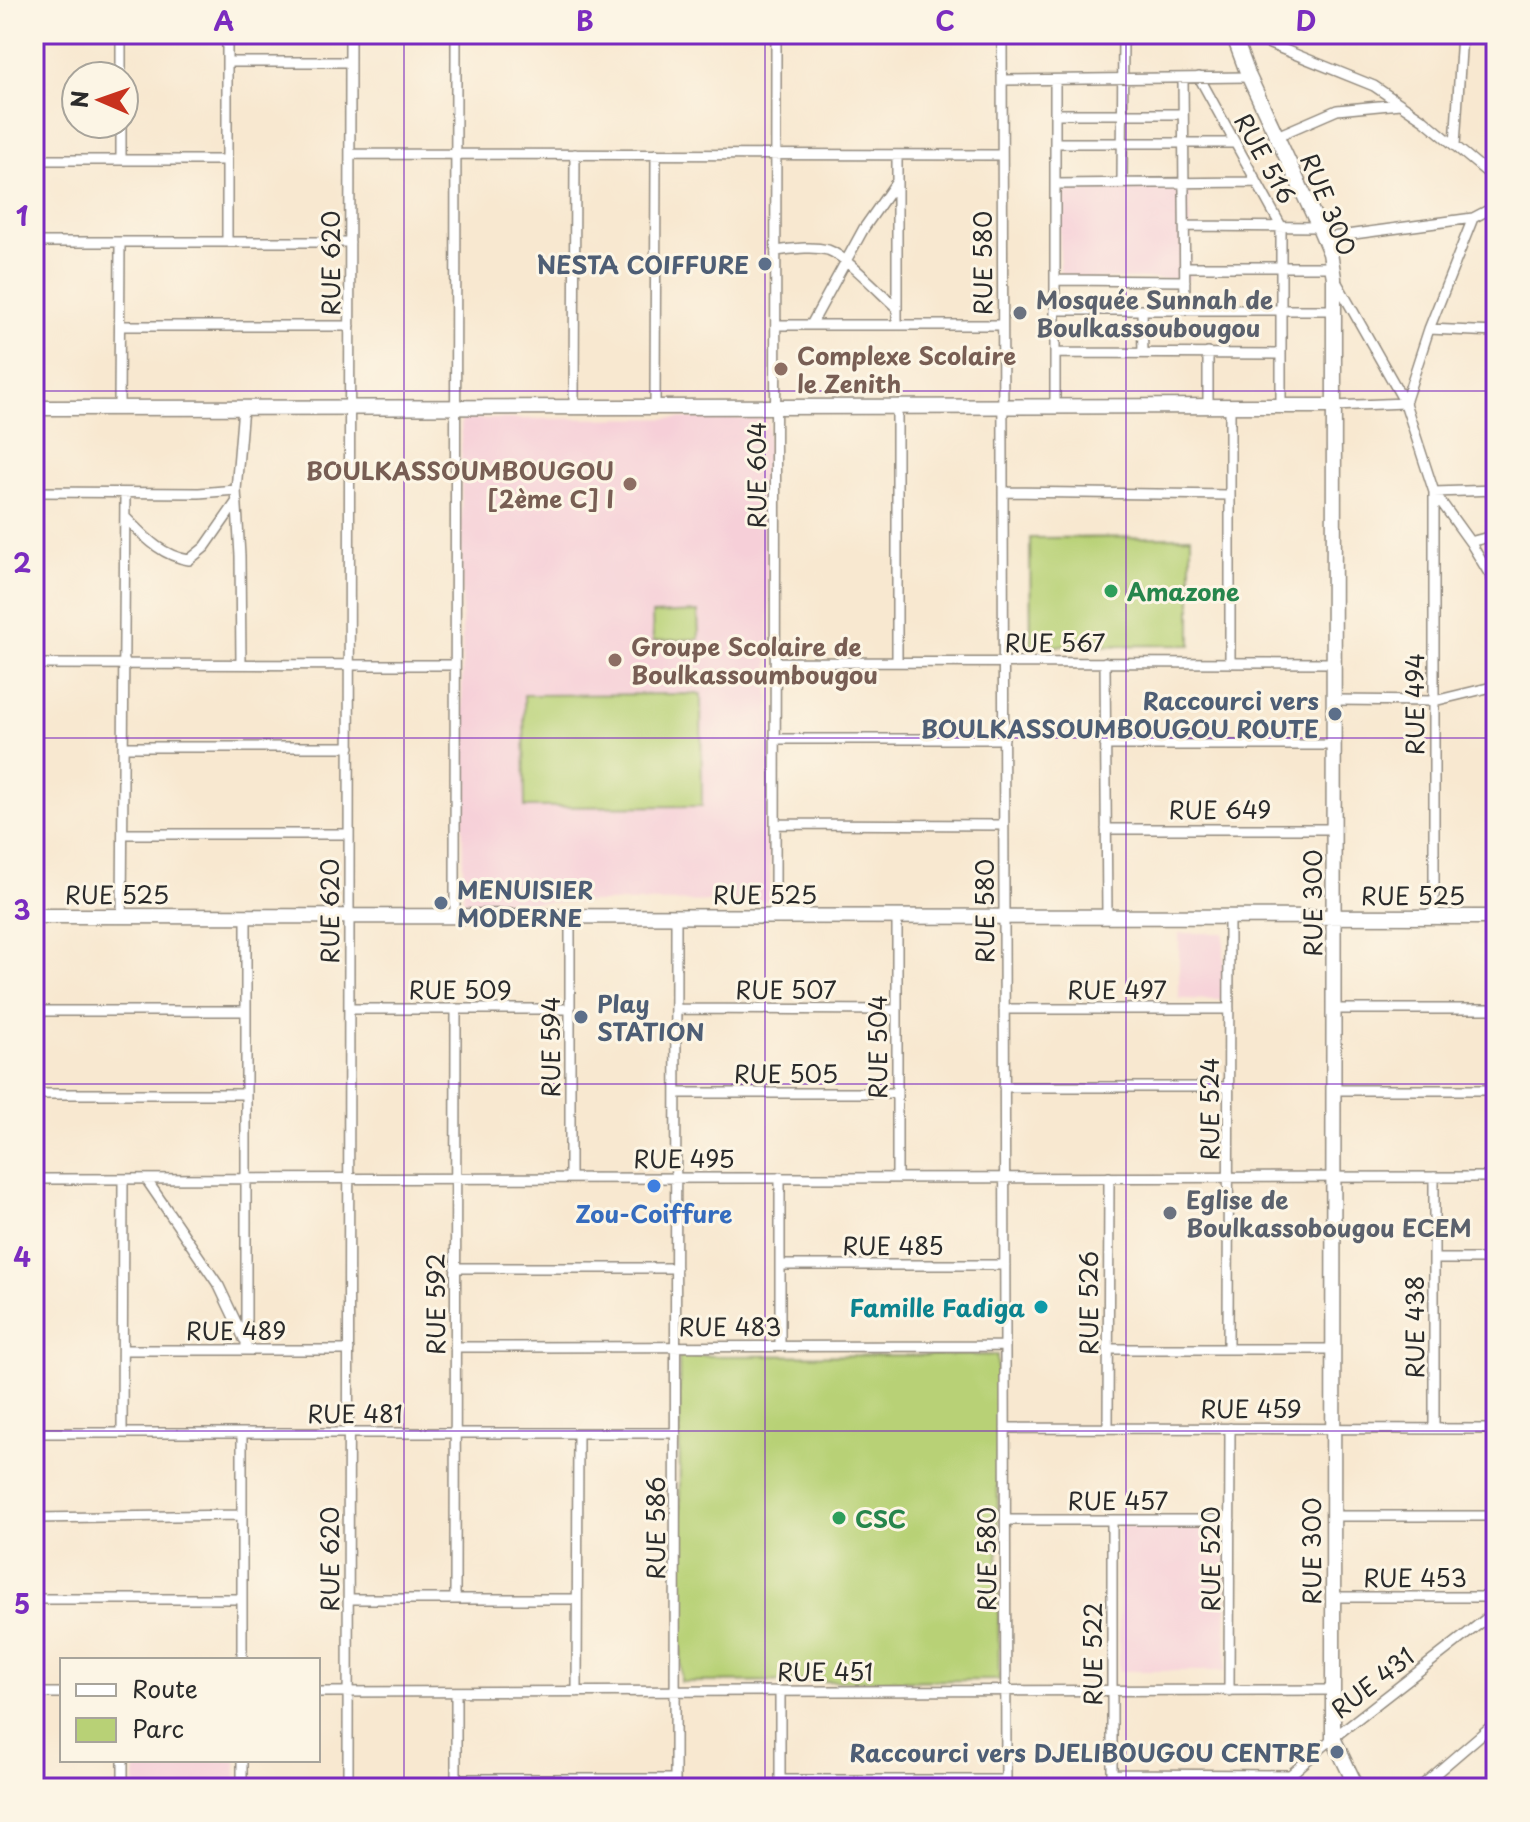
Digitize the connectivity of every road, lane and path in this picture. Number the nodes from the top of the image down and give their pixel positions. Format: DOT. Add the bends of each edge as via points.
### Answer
graph roads {
  1 [pos="121,34"];
  2 [pos="227,34"];
  3 [pos="350,34"];
  4 [pos="456,34"];
  5 [pos="776,34"];
  6 [pos="1002,34"];
  7 [pos="1123,34"];
  8 [pos="1233,34"];
  9 [pos="1245,34"];
  10 [pos="1462,34"];
  11 [pos="121,60"];
  12 [pos="227,62"];
  13 [pos="350,62"];
  14 [pos="1199,77"];
  15 [pos="1249,77"];
  16 [pos="1183,78"];
  17 [pos="1122,79"];
  18 [pos="1002,80"];
  19 [pos="1055,80"];
  20 [pos="1401,104"];
  21 [pos="1055,114"];
  22 [pos="1122,114"];
  23 [pos="1183,114"];
  24 [pos="1277,136"];
  25 [pos="121,140"];
  26 [pos="1055,143"];
  27 [pos="1122,143"];
  28 [pos="1183,143"];
  29 [pos="1233,143"];
  30 [pos="1455,145"];
  31 [pos="350,154"];
  32 [pos="456,154"];
  33 [pos="575,154"];
  34 [pos="656,154"];
  35 [pos="776,155"];
  36 [pos="897,155"];
  37 [pos="1002,155"];
  38 [pos="34,160"];
  39 [pos="121,160"];
  40 [pos="227,160"];
  41 [pos="1496,180"];
  42 [pos="897,181"];
  43 [pos="1184,181"];
  44 [pos="1122,182"];
  45 [pos="1255,182"];
  46 [pos="1055,184"];
  47 [pos="1496,206"];
  48 [pos="1473,218"];
  49 [pos="1184,226"];
  50 [pos="1281,226"];
  51 [pos="1322,232"];
  52 [pos="34,242"];
  53 [pos="120,242"];
  54 [pos="227,242"];
  55 [pos="350,242"];
  56 [pos="776,251"];
  57 [pos="845,261"];
  58 [pos="1185,267"];
  59 [pos="1281,267"];
  60 [pos="1333,272"];
  61 [pos="1055,280"];
  62 [pos="1185,281"];
  63 [pos="897,308"];
  64 [pos="1055,310"];
  65 [pos="1142,310"];
  66 [pos="1185,310"];
  67 [pos="1281,310"];
  68 [pos="1334,310"];
  69 [pos="776,325"];
  70 [pos="811,325"];
  71 [pos="897,325"];
  72 [pos="1002,325"];
  73 [pos="120,326"];
  74 [pos="350,326"];
  75 [pos="1429,329"];
  76 [pos="1496,332"];
  77 [pos="1055,353"];
  78 [pos="1143,353"];
  79 [pos="1208,353"];
  80 [pos="1281,354"];
  81 [pos="1405,403"];
  82 [pos="1003,406"];
  83 [pos="1055,406"];
  84 [pos="1208,406"];
  85 [pos="1230,406"];
  86 [pos="1281,406"];
  87 [pos="1334,406"];
  88 [pos="243,407"];
  89 [pos="350,407"];
  90 [pos="455,407"];
  91 [pos="574,407"];
  92 [pos="655,407"];
  93 [pos="776,407"];
  94 [pos="897,407"];
  95 [pos="34,408"];
  96 [pos="119,408"];
  97 [pos="1496,490"];
  98 [pos="34,492"];
  99 [pos="1003,492"];
  100 [pos="1434,492"];
  101 [pos="125,493"];
  102 [pos="1230,495"];
  103 [pos="236,496"];
  104 [pos="125,517"];
  105 [pos="1496,535"];
  106 [pos="1470,542"];
  107 [pos="1496,585"];
  108 [pos="776,662"];
  109 [pos="897,662"];
  110 [pos="1003,662"];
  111 [pos="1105,662"];
  112 [pos="1230,662"];
  113 [pos="1334,663"];
  114 [pos="34,664"];
  115 [pos="124,664"];
  116 [pos="241,664"];
  117 [pos="350,664"];
  118 [pos="455,665"];
  119 [pos="1496,686"];
  120 [pos="1334,700"];
  121 [pos="1434,701"];
  122 [pos="776,739"];
  123 [pos="1004,739"];
  124 [pos="1105,745"];
  125 [pos="1334,745"];
  126 [pos="123,747"];
  127 [pos="350,747"];
  128 [pos="776,824"];
  129 [pos="1004,825"];
  130 [pos="1106,829"];
  131 [pos="1334,829"];
  132 [pos="123,834"];
  133 [pos="349,834"];
  134 [pos="34,916"];
  135 [pos="122,916"];
  136 [pos="246,916"];
  137 [pos="349,916"];
  138 [pos="455,916"];
  139 [pos="570,916"];
  140 [pos="676,916"];
  141 [pos="775,916"];
  142 [pos="897,916"];
  143 [pos="1004,916"];
  144 [pos="1107,917"];
  145 [pos="1229,917"];
  146 [pos="1334,917"];
  147 [pos="1434,917"];
  148 [pos="1496,917"];
  149 [pos="349,1009"];
  150 [pos="456,1009"];
  151 [pos="570,1009"];
  152 [pos="676,1009"];
  153 [pos="1004,1009"];
  154 [pos="1229,1009"];
  155 [pos="1334,1009"];
  156 [pos="1496,1009"];
  157 [pos="897,1010"];
  158 [pos="34,1011"];
  159 [pos="246,1011"];
  160 [pos="1004,1087"];
  161 [pos="1229,1087"];
  162 [pos="1334,1090"];
  163 [pos="1496,1090"];
  164 [pos="676,1093"];
  165 [pos="897,1093"];
  166 [pos="34,1094"];
  167 [pos="246,1094"];
  168 [pos="1334,1176"];
  169 [pos="780,1177"];
  170 [pos="897,1177"];
  171 [pos="1005,1177"];
  172 [pos="1109,1177"];
  173 [pos="1229,1177"];
  174 [pos="1434,1177"];
  175 [pos="1496,1177"];
  176 [pos="246,1178"];
  177 [pos="349,1178"];
  178 [pos="456,1178"];
  179 [pos="570,1178"];
  180 [pos="676,1178"];
  181 [pos="34,1179"];
  182 [pos="123,1179"];
  183 [pos="146,1179"];
  184 [pos="1434,1259"];
  185 [pos="1496,1259"];
  186 [pos="780,1265"];
  187 [pos="1005,1265"];
  188 [pos="455,1268"];
  189 [pos="676,1268"];
  190 [pos="246,1346"];
  191 [pos="780,1346"];
  192 [pos="1005,1346"];
  193 [pos="455,1347"];
  194 [pos="676,1347"];
  195 [pos="1108,1349"];
  196 [pos="1228,1349"];
  197 [pos="1333,1349"];
  198 [pos="123,1350"];
  199 [pos="349,1350"];
  200 [pos="1005,1428"];
  201 [pos="1108,1428"];
  202 [pos="1230,1428"];
  203 [pos="1333,1428"];
  204 [pos="1434,1429"];
  205 [pos="1496,1429"];
  206 [pos="34,1433"];
  207 [pos="122,1433"];
  208 [pos="242,1433"];
  209 [pos="349,1433"];
  210 [pos="455,1433"];
  211 [pos="578,1433"];
  212 [pos="676,1433"];
  213 [pos="242,1515"];
  214 [pos="1333,1516"];
  215 [pos="1496,1516"];
  216 [pos="34,1518"];
  217 [pos="1006,1520"];
  218 [pos="1112,1520"];
  219 [pos="1230,1520"];
  220 [pos="1333,1597"];
  221 [pos="1496,1597"];
  222 [pos="34,1599"];
  223 [pos="242,1599"];
  224 [pos="349,1599"];
  225 [pos="455,1599"];
  226 [pos="577,1599"];
  227 [pos="1496,1611"];
  228 [pos="242,1658"];
  229 [pos="1333,1690"];
  230 [pos="780,1691"];
  231 [pos="1006,1691"];
  232 [pos="1112,1691"];
  233 [pos="1229,1691"];
  234 [pos="320,1692"];
  235 [pos="348,1692"];
  236 [pos="456,1692"];
  237 [pos="577,1692"];
  238 [pos="675,1692"];
  239 [pos="34,1693"];
  240 [pos="60,1693"];
  241 [pos="1496,1722"];
  242 [pos="1333,1738"];
  243 [pos="123,1762"];
  244 [pos="242,1762"];
  245 [pos="1112,1774"];
  246 [pos="1290,1775"];
  247 [pos="456,1784"];
  248 [pos="675,1784"];
  249 [pos="780,1784"];
  250 [pos="1006,1784"];
  251 [pos="123,1788"];
  252 [pos="242,1788"];
  253 [pos="348,1788"];
  254 [pos="1112,1788"];
  255 [pos="1275,1788"];
  256 [pos="1357,1788"];
  257 [pos="1419,1788"];
  1 -- 11 [label="street"];
  2 -- 12 [label="street"];
  3 -- 13 [label="street, RUE 620"];
  4 -- 32 [label="street"];
  5 -- 35 [label="street, RUE 604"];
  6 -- 18 [label="street, RUE 580"];
  7 -- 17 [label="street"];
  8 -- 15 [label="street, RUE 300"];
  9 -- 20 [label="street" via="1374,86"];
  10 -- 30 [label="street"];
  12 -- 13 [label="street"];
  12 -- 40 [label="street"];
  13 -- 31 [label="street, RUE 620"];
  14 -- 15 [label="street"];
  14 -- 16 [label="street"];
  14 -- 29 [label="street, RUE 516"];
  15 -- 24 [label="street, RUE 300"];
  16 -- 17 [label="street"];
  16 -- 23 [label="street"];
  17 -- 19 [label="street"];
  17 -- 22 [label="street"];
  18 -- 19 [label="street"];
  18 -- 37 [label="street, RUE 580"];
  19 -- 21 [label="street"];
  20 -- 24 [label="street" via="1337,110"];
  20 -- 30 [label="street"];
  21 -- 22 [label="street"];
  21 -- 26 [label="street"];
  22 -- 23 [label="street"];
  22 -- 27 [label="street"];
  23 -- 28 [label="street"];
  24 -- 51 [label="street, RUE 300"];
  25 -- 39 [label="street"];
  26 -- 27 [label="street"];
  26 -- 46 [label="street"];
  27 -- 28 [label="street"];
  27 -- 44 [label="street"];
  28 -- 29 [label="street"];
  28 -- 43 [label="street"];
  29 -- 45 [label="street, RUE 516"];
  30 -- 41 [label="street"];
  31 -- 32 [label="street"];
  31 -- 55 [label="street, RUE 620"];
  32 -- 33 [label="street"];
  32 -- 90 [label="street"];
  33 -- 34 [label="street"];
  33 -- 91 [label="street"];
  34 -- 35 [label="street"];
  34 -- 92 [label="street"];
  35 -- 36 [label="street"];
  35 -- 56 [label="street, RUE 604"];
  36 -- 37 [label="street"];
  36 -- 42 [label="street"];
  37 -- 72 [label="street, RUE 580"];
  38 -- 39 [label="street"];
  39 -- 40 [label="street"];
  40 -- 54 [label="street"];
  42 -- 57 [label="street"];
  42 -- 63 [label="street"];
  43 -- 44 [label="street"];
  43 -- 45 [label="street"];
  43 -- 49 [label="street"];
  44 -- 46 [label="street"];
  45 -- 50 [label="street, RUE 516"];
  46 -- 61 [label="street"];
  47 -- 48 [label="street"];
  48 -- 51 [label="street"];
  48 -- 75 [label="street"];
  49 -- 50 [label="street"];
  49 -- 58 [label="street"];
  50 -- 51 [label="street"];
  50 -- 59 [label="street, RUE 516"];
  51 -- 60 [label="street, RUE 300"];
  52 -- 53 [label="street"];
  53 -- 54 [label="street"];
  53 -- 73 [label="street"];
  54 -- 55 [label="street"];
  55 -- 74 [label="street, RUE 620"];
  56 -- 57 [label="street" via="827,250"];
  56 -- 69 [label="street, RUE 604"];
  57 -- 63 [label="street"];
  57 -- 70 [label="street"];
  58 -- 59 [label="street"];
  58 -- 62 [label="street"];
  59 -- 60 [label="street"];
  59 -- 67 [label="street, RUE 516"];
  60 -- 68 [label="street, RUE 300"];
  60 -- 81 [label="street"];
  61 -- 62 [label="street"];
  61 -- 64 [label="street"];
  62 -- 66 [label="street"];
  63 -- 71 [label="street"];
  64 -- 65 [label="street"];
  64 -- 77 [label="street"];
  65 -- 66 [label="street"];
  65 -- 78 [label="street"];
  66 -- 67 [label="street"];
  67 -- 68 [label="street"];
  67 -- 80 [label="street, RUE 516"];
  68 -- 87 [label="street, RUE 300"];
  69 -- 70 [label="street"];
  69 -- 93 [label="street, RUE 604"];
  70 -- 71 [label="street"];
  71 -- 72 [label="street"];
  72 -- 82 [label="street, RUE 580"];
  73 -- 74 [label="street"];
  73 -- 96 [label="street"];
  74 -- 89 [label="street, RUE 620"];
  75 -- 76 [label="street"];
  75 -- 81 [label="street"];
  77 -- 78 [label="street"];
  77 -- 83 [label="street"];
  78 -- 79 [label="street"];
  79 -- 80 [label="street"];
  79 -- 84 [label="street"];
  80 -- 86 [label="street, RUE 516"];
  81 -- 87 [label="street"];
  81 -- 100 [label="street"];
  82 -- 83 [label="street"];
  82 -- 94 [label="street"];
  82 -- 99 [label="street, RUE 580"];
  83 -- 84 [label="street"];
  84 -- 85 [label="street"];
  85 -- 86 [label="street"];
  85 -- 102 [label="street"];
  86 -- 87 [label="street"];
  87 -- 113 [label="street, RUE 300"];
  88 -- 89 [label="street"];
  88 -- 96 [label="street"];
  88 -- 103 [label="street"];
  89 -- 90 [label="street"];
  89 -- 117 [label="street, RUE 620"];
  90 -- 91 [label="street"];
  90 -- 118 [label="street"];
  91 -- 92 [label="street"];
  92 -- 93 [label="street"];
  93 -- 94 [label="street"];
  93 -- 108 [label="street, RUE 604"];
  94 -- 109 [label="street"];
  95 -- 96 [label="street"];
  97 -- 100 [label="street"];
  98 -- 101 [label="street"];
  99 -- 102 [label="street"];
  99 -- 110 [label="street, RUE 580"];
  100 -- 106 [label="street"];
  100 -- 121 [label="street, RUE 494"];
  101 -- 103 [label="street"];
  101 -- 104 [label="street"];
  102 -- 112 [label="street"];
  103 -- 104 [label="street" via="205,547 189,560 151,543"];
  103 -- 116 [label="street"];
  104 -- 115 [label="street"];
  105 -- 106 [label="street"];
  106 -- 107 [label="street"];
  108 -- 109 [label="street, RUE 567"];
  108 -- 122 [label="street, RUE 604"];
  109 -- 110 [label="street, RUE 567"];
  110 -- 111 [label="street, RUE 567"];
  110 -- 123 [label="street, RUE 580"];
  111 -- 112 [label="street, RUE 567"];
  111 -- 124 [label="street"];
  112 -- 113 [label="street, RUE 567"];
  113 -- 120 [label="street, RUE 300"];
  114 -- 115 [label="street"];
  115 -- 116 [label="street"];
  115 -- 126 [label="street"];
  116 -- 117 [label="street"];
  117 -- 118 [label="street"];
  117 -- 127 [label="street, RUE 620"];
  118 -- 138 [label="street"];
  119 -- 121 [label="street"];
  120 -- 121 [label="street"];
  120 -- 125 [label="street, RUE 300"];
  121 -- 147 [label="street, RUE 494"];
  122 -- 123 [label="street"];
  122 -- 128 [label="street, RUE 604"];
  123 -- 129 [label="street, RUE 580"];
  124 -- 125 [label="street"];
  124 -- 130 [label="street"];
  125 -- 131 [label="street, RUE 300"];
  126 -- 127 [label="street"];
  126 -- 132 [label="street"];
  127 -- 133 [label="street, RUE 620"];
  128 -- 129 [label="street"];
  128 -- 141 [label="street, RUE 604"];
  129 -- 143 [label="street, RUE 580"];
  130 -- 131 [label="street, RUE 649"];
  130 -- 144 [label="street"];
  131 -- 146 [label="street, RUE 300"];
  132 -- 133 [label="street"];
  132 -- 135 [label="street"];
  133 -- 137 [label="street, RUE 620"];
  134 -- 135 [label="street, RUE 525"];
  135 -- 136 [label="street, RUE 525"];
  136 -- 137 [label="street, RUE 525"];
  136 -- 159 [label="street"];
  137 -- 138 [label="street, RUE 525"];
  137 -- 149 [label="street, RUE 620"];
  138 -- 139 [label="street, RUE 525"];
  139 -- 140 [label="street, RUE 525"];
  139 -- 151 [label="street, RUE 594"];
  140 -- 141 [label="street, RUE 525"];
  140 -- 152 [label="street, RUE 586"];
  141 -- 142 [label="street, RUE 525"];
  142 -- 143 [label="street, RUE 525"];
  142 -- 157 [label="street, RUE 504"];
  143 -- 144 [label="street, RUE 525"];
  143 -- 153 [label="street, RUE 580"];
  144 -- 145 [label="street, RUE 525"];
  145 -- 146 [label="street, RUE 525"];
  145 -- 154 [label="street, RUE 524"];
  146 -- 147 [label="street, RUE 525"];
  146 -- 155 [label="street, RUE 300"];
  147 -- 148 [label="street, RUE 525"];
  149 -- 150 [label="street, RUE 509"];
  149 -- 177 [label="street, RUE 620"];
  150 -- 151 [label="street, RUE 509"];
  150 -- 178 [label="street, RUE 592"];
  151 -- 179 [label="street, RUE 594"];
  152 -- 157 [label="street, RUE 507"];
  152 -- 164 [label="street, RUE 586"];
  153 -- 154 [label="street, RUE 497"];
  153 -- 160 [label="street, RUE 580"];
  154 -- 161 [label="street, RUE 524"];
  155 -- 156 [label="street"];
  155 -- 162 [label="street, RUE 300"];
  157 -- 165 [label="street, RUE 504"];
  158 -- 159 [label="street"];
  159 -- 167 [label="street"];
  160 -- 161 [label="street"];
  160 -- 171 [label="street, RUE 580"];
  161 -- 173 [label="street, RUE 524"];
  162 -- 163 [label="street"];
  162 -- 168 [label="street, RUE 300"];
  164 -- 165 [label="street, RUE 505"];
  164 -- 180 [label="street, RUE 586"];
  165 -- 170 [label="street, RUE 504"];
  166 -- 167 [label="street"];
  167 -- 176 [label="street"];
  168 -- 173 [label="street, RUE 495"];
  168 -- 174 [label="street, RUE 495"];
  168 -- 197 [label="street, RUE 300"];
  169 -- 170 [label="street, RUE 495"];
  169 -- 180 [label="street, RUE 495"];
  169 -- 186 [label="street"];
  170 -- 171 [label="street, RUE 495"];
  171 -- 172 [label="street, RUE 495"];
  171 -- 187 [label="street, RUE 580"];
  172 -- 173 [label="street, RUE 495"];
  172 -- 195 [label="street, RUE 526"];
  173 -- 196 [label="street, RUE 524"];
  174 -- 175 [label="street, RUE 495"];
  174 -- 184 [label="street, RUE 438"];
  176 -- 177 [label="street, RUE 495"];
  176 -- 183 [label="street, RUE 495"];
  176 -- 190 [label="street"];
  177 -- 178 [label="street, RUE 495"];
  177 -- 199 [label="street, RUE 620"];
  178 -- 179 [label="street, RUE 495"];
  178 -- 188 [label="street, RUE 592"];
  179 -- 180 [label="street, RUE 495"];
  180 -- 189 [label="street, RUE 586"];
  181 -- 182 [label="street, RUE 495"];
  182 -- 183 [label="street, RUE 495"];
  182 -- 198 [label="street"];
  183 -- 190 [label="street" via="219,1286"];
  184 -- 185 [label="street"];
  184 -- 204 [label="street, RUE 438"];
  186 -- 187 [label="street, RUE 485"];
  186 -- 191 [label="street"];
  187 -- 192 [label="street, RUE 580"];
  188 -- 189 [label="street"];
  188 -- 193 [label="street, RUE 592"];
  189 -- 194 [label="street, RUE 586"];
  190 -- 198 [label="street, RUE 489"];
  190 -- 199 [label="street, RUE 489"];
  191 -- 192 [label="street, RUE 483"];
  191 -- 194 [label="street, RUE 483"];
  192 -- 200 [label="street, RUE 580"];
  193 -- 194 [label="street, RUE 483"];
  193 -- 210 [label="street, RUE 592"];
  194 -- 212 [label="street, RUE 586"];
  195 -- 196 [label="street"];
  195 -- 201 [label="street, RUE 526"];
  196 -- 197 [label="street"];
  197 -- 203 [label="street, RUE 300"];
  198 -- 207 [label="street"];
  199 -- 209 [label="street, RUE 620"];
  200 -- 201 [label="street, RUE 459"];
  200 -- 217 [label="street, RUE 580"];
  201 -- 202 [label="street, RUE 459"];
  202 -- 203 [label="street, RUE 459"];
  202 -- 219 [label="street, RUE 520"];
  203 -- 204 [label="street, RUE 459"];
  203 -- 214 [label="street, RUE 300"];
  204 -- 205 [label="street, RUE 459"];
  206 -- 207 [label="street, RUE 481"];
  207 -- 208 [label="street, RUE 481"];
  208 -- 209 [label="street, RUE 481"];
  208 -- 213 [label="street"];
  209 -- 210 [label="street, RUE 481"];
  209 -- 224 [label="street, RUE 620"];
  210 -- 211 [label="street, RUE 481"];
  210 -- 225 [label="street, RUE 592"];
  211 -- 212 [label="street, RUE 481"];
  211 -- 226 [label="street"];
  212 -- 238 [label="street, RUE 586"];
  213 -- 216 [label="street"];
  213 -- 223 [label="street"];
  214 -- 215 [label="street"];
  214 -- 220 [label="street, RUE 300"];
  217 -- 218 [label="street, RUE 457"];
  217 -- 231 [label="street, RUE 580"];
  218 -- 219 [label="street, RUE 457"];
  218 -- 232 [label="street, RUE 522"];
  219 -- 233 [label="street, RUE 520"];
  220 -- 221 [label="street, RUE 453"];
  220 -- 229 [label="street, RUE 300"];
  222 -- 223 [label="street"];
  223 -- 228 [label="street"];
  224 -- 225 [label="street"];
  224 -- 235 [label="street, RUE 620"];
  225 -- 226 [label="street"];
  226 -- 237 [label="street"];
  227 -- 242 [label="street, RUE 431"];
  229 -- 233 [label="street, RUE 451"];
  229 -- 242 [label="street, RUE 300"];
  230 -- 231 [label="street, RUE 451"];
  230 -- 238 [label="street, RUE 451"];
  230 -- 249 [label="street"];
  231 -- 232 [label="street, RUE 451"];
  231 -- 250 [label="street, RUE 580"];
  232 -- 233 [label="street, RUE 451"];
  232 -- 245 [label="street, RUE 522"];
  234 -- 235 [label="street, RUE 451"];
  235 -- 236 [label="street, RUE 451"];
  235 -- 253 [label="street, RUE 620"];
  236 -- 237 [label="street, RUE 451"];
  236 -- 247 [label="street"];
  237 -- 238 [label="street, RUE 451"];
  238 -- 248 [label="street, RUE 586"];
  239 -- 240 [label="street"];
  241 -- 257 [label="street"];
  242 -- 246 [label="street, RUE 431"];
  242 -- 256 [label="street, RUE 300"];
  243 -- 251 [label="street"];
  244 -- 252 [label="street"];
  245 -- 246 [label="street"];
  245 -- 254 [label="street, RUE 522"];
  246 -- 255 [label="street, RUE 431"];
  247 -- 248 [label="street"];
  249 -- 250 [label="street"];
}
